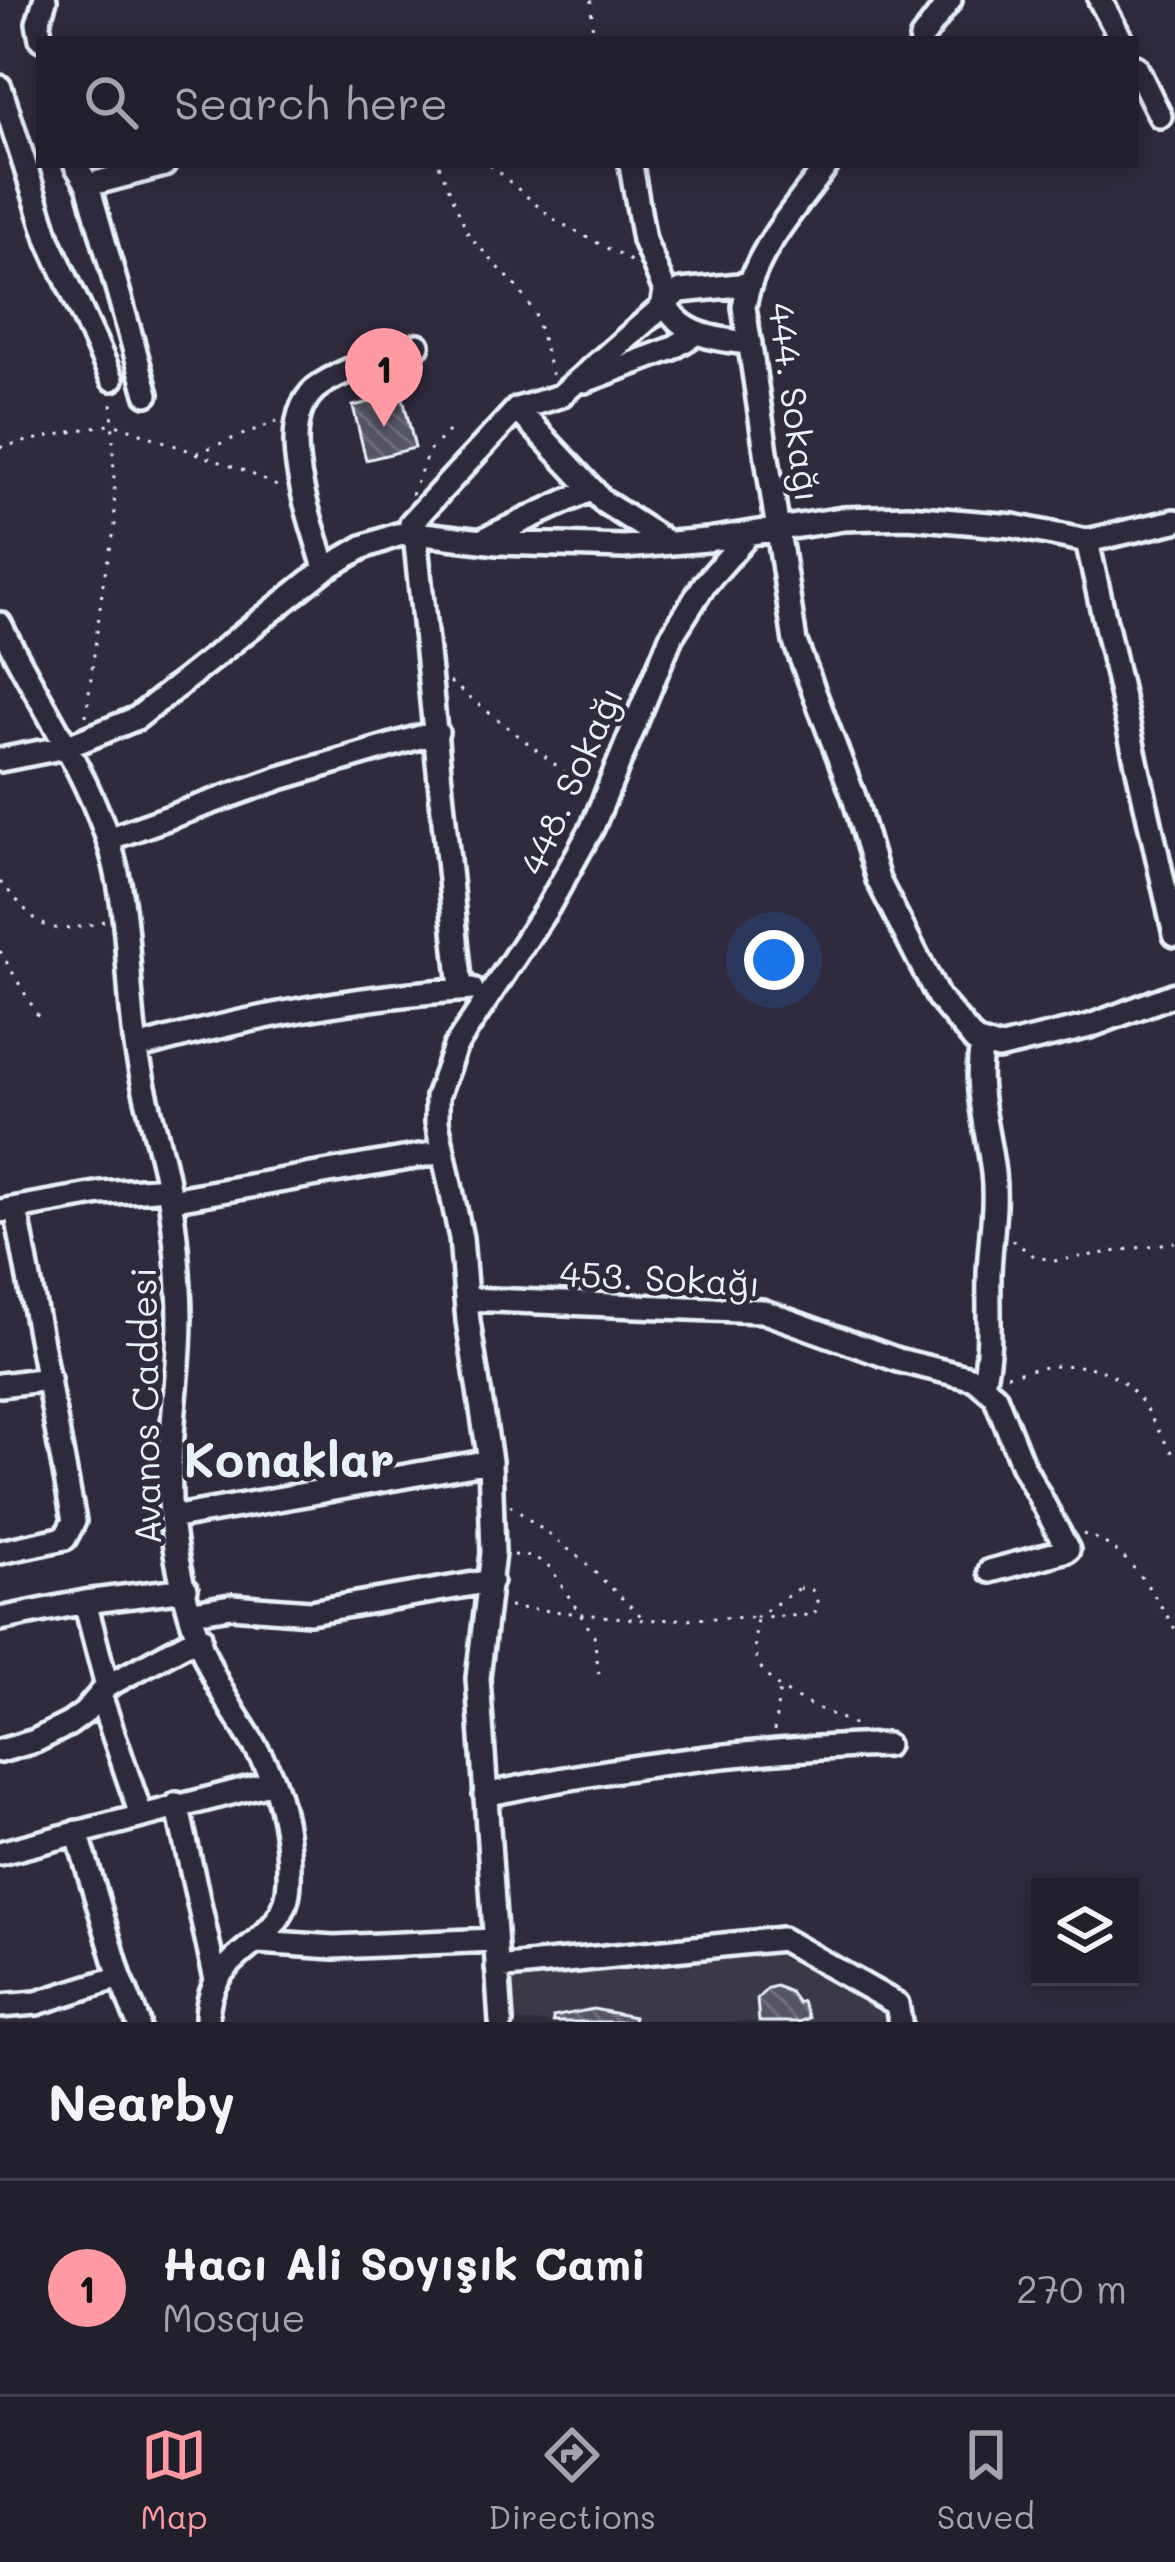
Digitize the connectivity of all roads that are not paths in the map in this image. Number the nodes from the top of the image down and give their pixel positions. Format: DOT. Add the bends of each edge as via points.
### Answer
graph roads {
  1 [pos="45,0"];
  2 [pos="950,0"];
  3 [pos="1100,0"];
  4 [pos="40,36"];
  5 [pos="923,36"];
  6 [pos="1119,36"];
  7 [pos="1139,73"];
  8 [pos="0,87"];
  9 [pos="1160,116"];
  10 [pos="139,168"];
  11 [pos="632,168"];
  12 [pos="825,168"];
  13 [pos="82,175"];
  14 [pos="748,284"];
  15 [pos="665,301"];
  16 [pos="697,333"];
  17 [pos="750,343"];
  18 [pos="418,344"];
  19 [pos="112,379"];
  20 [pos="567,390"];
  21 [pos="147,394"];
  22 [pos="517,409"];
  23 [pos="590,490"];
  24 [pos="1175,505"];
  25 [pos="1175,520"];
  26 [pos="413,528"];
  27 [pos="779,528"];
  28 [pos="748,535"];
  29 [pos="480,541"];
  30 [pos="1087,541"];
  31 [pos="670,544"];
  32 [pos="325,569"];
  33 [pos="0,624"];
  34 [pos="437,732"];
  35 [pos="74,743"];
  36 [pos="0,760"];
  37 [pos="108,839"];
  38 [pos="1175,935"];
  39 [pos="494,987"];
  40 [pos="461,989"];
  41 [pos="1175,994"];
  42 [pos="982,1045"];
  43 [pos="136,1048"];
  44 [pos="443,1152"];
  45 [pos="169,1194"];
  46 [pos="8,1210"];
  47 [pos="466,1299"];
  48 [pos="50,1379"];
  49 [pos="983,1384"];
  50 [pos="0,1385"];
  51 [pos="490,1461"];
  52 [pos="171,1518"];
  53 [pos="0,1552"];
  54 [pos="990,1570"];
  55 [pos="491,1581"];
  56 [pos="186,1589"];
  57 [pos="85,1602"];
  58 [pos="193,1612"];
  59 [pos="0,1619"];
  60 [pos="200,1636"];
  61 [pos="103,1691"];
  62 [pos="886,1745"];
  63 [pos="0,1750"];
  64 [pos="273,1782"];
  65 [pos="485,1795"];
  66 [pos="177,1804"];
  67 [pos="142,1814"];
  68 [pos="77,1832"];
  69 [pos="0,1853"];
  70 [pos="494,1940"];
  71 [pos="258,1942"];
  72 [pos="496,1968"];
  73 [pos="120,1977"];
  74 [pos="216,1980"];
  75 [pos="0,2006"];
  76 [pos="138,2022"];
  77 [pos="207,2022"];
  78 [pos="501,2022"];
  79 [pos="900,2022"];
  1 -- 4 [label="street"];
  2 -- 5 [label="street"];
  3 -- 6 [label="street"];
  7 -- 9 [label="street"];
  8 -- 19 [label="street" via="49,241"];
  10 -- 13 [label="street"];
  11 -- 15 [label="street"];
  12 -- 14 [label="street, 444. Sokağı"];
  13 -- 21 [label="street"];
  14 -- 15 [label="street" via="682,291"];
  14 -- 17 [label="street, 444. Sokağı"];
  15 -- 16 [label="street" via="670,316"];
  15 -- 20 [label="street"];
  16 -- 17 [label="street"];
  16 -- 20 [label="street"];
  17 -- 27 [label="street, 444. Sokağı"];
  18 -- 32 [label="street" via="324,383 302,407 295,445"];
  20 -- 22 [label="street"];
  22 -- 23 [label="street"];
  22 -- 26 [label="street"];
  23 -- 29 [label="street"];
  23 -- 31 [label="street"];
  24 -- 30 [label="street"];
  25 -- 30 [label="street"];
  26 -- 29 [label="street"];
  26 -- 32 [label="street"];
  26 -- 34 [label="street"];
  27 -- 28 [label="street"];
  27 -- 30 [label="street" via="942,518"];
  27 -- 42 [label="street, 444. Sokağı" via="795,642 878,880 938,997"];
  28 -- 31 [label="street"];
  28 -- 39 [label="street, 448. Sokağı" via="671,637 604,802"];
  29 -- 31 [label="street"];
  30 -- 38 [label="street"];
  32 -- 35 [label="street" via="137,718"];
  33 -- 35 [label="street, Avanos Caddesi"];
  34 -- 37 [label="street"];
  34 -- 40 [label="street"];
  35 -- 36 [label="street"];
  35 -- 37 [label="street, Avanos Caddesi"];
  37 -- 43 [label="street, Avanos Caddesi" via="125,913"];
  39 -- 40 [label="street"];
  39 -- 44 [label="street, 448. Sokağı" via="443,1072 436,1122"];
  40 -- 43 [label="street" via="316,1006"];
  41 -- 42 [label="street" via="1056,1036"];
  42 -- 49 [label="street" via="978,1086 996,1220"];
  43 -- 45 [label="street, Avanos Caddesi"];
  44 -- 45 [label="street"];
  44 -- 47 [label="street"];
  45 -- 46 [label="street" via="101,1193"];
  45 -- 52 [label="street, Avanos Caddesi" via="180,1312"];
  46 -- 48 [label="street"];
  47 -- 49 [label="street, 453. Sokağı" via="762,1311"];
  47 -- 51 [label="street"];
  48 -- 50 [label="street"];
  48 -- 53 [label="street" via="72,1526 65,1538"];
  49 -- 54 [label="street" via="1068,1550"];
  51 -- 52 [label="street"];
  51 -- 55 [label="street"];
  52 -- 56 [label="street, Avanos Caddesi"];
  55 -- 58 [label="street" via="310,1612"];
  55 -- 65 [label="street" via="478,1678"];
  56 -- 57 [label="street"];
  56 -- 58 [label="street, Avanos Caddesi"];
  57 -- 59 [label="street"];
  57 -- 61 [label="street"];
  58 -- 60 [label="street, Avanos Caddesi"];
  60 -- 61 [label="street"];
  60 -- 64 [label="street, Avanos Caddesi"];
  61 -- 63 [label="street" via="53,1732"];
  61 -- 67 [label="street"];
  62 -- 65 [label="street" via="765,1750"];
  64 -- 66 [label="street"];
  64 -- 71 [label="street, Avanos Caddesi" via="290,1878 280,1915"];
  65 -- 70 [label="street"];
  66 -- 67 [label="street"];
  66 -- 74 [label="street"];
  67 -- 68 [label="street"];
  68 -- 69 [label="street"];
  68 -- 73 [label="street"];
  70 -- 71 [label="street" via="334,1948"];
  70 -- 72 [label="street"];
  71 -- 74 [label="street, Avanos Caddesi"];
  72 -- 78 [label="street"];
  72 -- 79 [label="street" via="782,1939 897,2004"];
  73 -- 75 [label="street"];
  73 -- 76 [label="street"];
  74 -- 77 [label="street"];
}
